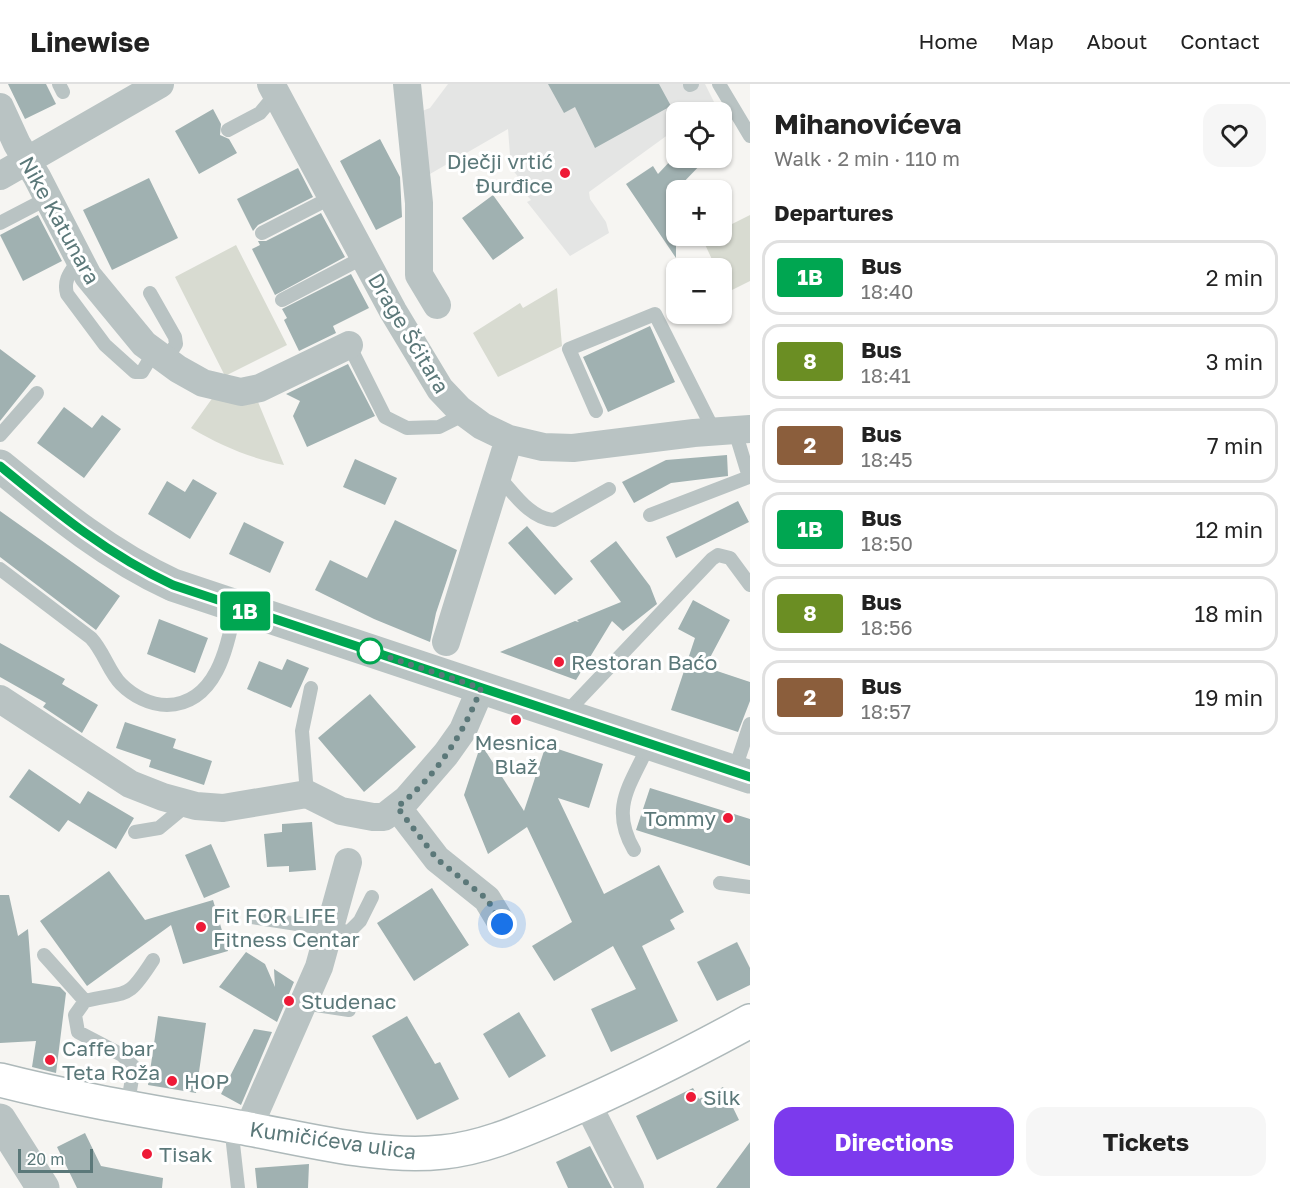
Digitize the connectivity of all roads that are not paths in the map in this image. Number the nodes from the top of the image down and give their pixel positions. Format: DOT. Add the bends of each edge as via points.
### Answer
graph roads {
  1 [pos="160,84"];
  2 [pos="407,84"];
  3 [pos="719,84"];
  4 [pos="273,89"];
  5 [pos="0,107"];
  6 [pos="228,130"];
  7 [pos="750,136"];
  8 [pos="27,160"];
  9 [pos="0,176"];
  10 [pos="332,197"];
  11 [pos="48,198"];
  12 [pos="0,223"];
  13 [pos="262,233"];
  14 [pos="364,258"];
  15 [pos="150,294"];
  16 [pos="282,300"];
  17 [pos="437,305"];
  18 [pos="350,345"];
  19 [pos="160,356"];
  20 [pos="37,393"];
  21 [pos="596,411"];
  22 [pos="465,414"];
  23 [pos="733,430"];
  24 [pos="0,435"];
  25 [pos="509,439"];
  26 [pos="0,466"];
  27 [pos="498,476"];
  28 [pos="750,477"];
  29 [pos="609,489"];
  30 [pos="650,515"];
  31 [pos="0,569"];
  32 [pos="750,585"];
  33 [pos="236,608"];
  34 [pos="446,642"];
  35 [pos="311,688"];
  36 [pos="481,688"];
  37 [pos="0,699"];
  38 [pos="564,715"];
  39 [pos="750,724"];
  40 [pos="650,744"];
  41 [pos="742,775"];
  42 [pos="307,794"];
  43 [pos="188,804"];
  44 [pos="397,807"];
  45 [pos="135,832"];
  46 [pos="634,850"];
  47 [pos="348,862"];
  48 [pos="720,883"];
  49 [pos="750,887"];
  50 [pos="372,897"];
  51 [pos="252,917"];
  52 [pos="502,924"];
  53 [pos="331,928"];
  54 [pos="44,955"];
  55 [pos="153,960"];
  56 [pos="85,1001"];
  57 [pos="303,1003"];
  58 [pos="349,1010"];
  59 [pos="750,1021"];
  60 [pos="0,1080"];
  61 [pos="587,1103"];
  62 [pos="127,1108"];
  63 [pos="0,1120"];
  64 [pos="239,1128"];
  65 [pos="43,1188"];
  66 [pos="238,1188"];
  67 [pos="630,1188"];
  1 -- 8 [label="street"];
  2 -- 17 [label="street" via="419,214 420,275"];
  3 -- 7 [label="lane"];
  4 -- 6 [label="lane" via="260,113"];
  4 -- 10 [label="street, Drage Šćitara"];
  5 -- 8 [label="street, Nike Katunara"];
  8 -- 9 [label="street"];
  8 -- 11 [label="street, Nike Katunara"];
  10 -- 13 [label="lane"];
  10 -- 14 [label="street, Drage Šćitara"];
  11 -- 12 [label="lane"];
  11 -- 19 [label="street, Nike Katunara" via="87,276 144,344"];
  14 -- 16 [label="lane"];
  14 -- 22 [label="street, Drage Šćitara" via="440,389"];
  15 -- 19 [label="lane" via="175,337 176,344"];
  18 -- 19 [label="street, Nike Katunara" via="260,388 241,392 203,383"];
  18 -- 22 [label="lane" via="385,417 407,428 429,428"];
  20 -- 24 [label="lane"];
  21 -- 23 [label="lane" via="569,349 655,314"];
  22 -- 25 [label="street, Drage Šćitara"];
  23 -- 25 [label="street, Drage Šćitara" via="573,448 543,447"];
  23 -- 28 [label="lane"];
  25 -- 27 [label="street"];
  26 -- 33 [label="street" via="117,556 173,585"];
  27 -- 29 [label="lane" via="536,515 549,520"];
  27 -- 34 [label="street"];
  28 -- 30 [label="lane"];
  31 -- 33 [label="lane" via="91,638 119,682 133,694 162,705 180,705 209,684 220,666"];
  32 -- 38 [label="lane" via="730,558 718,555 712,559"];
  33 -- 36 [label="street"];
  35 -- 42 [label="lane" via="302,732"];
  36 -- 38 [label="street"];
  36 -- 44 [label="street" via="458,737"];
  37 -- 43 [label="street" via="130,784"];
  38 -- 40 [label="street"];
  39 -- 41 [label="lane"];
  40 -- 41 [label="street"];
  40 -- 46 [label="lane" via="622,805 624,834"];
  42 -- 43 [label="street" via="223,808"];
  42 -- 44 [label="street" via="357,816 384,817"];
  43 -- 45 [label="lane" via="159,828"];
  44 -- 52 [label="street" via="437,859 487,899"];
  47 -- 53 [label="street"];
  48 -- 49 [label="lane"];
  50 -- 53 [label="lane" via="360,921 349,932"];
  51 -- 53 [label="lane"];
  53 -- 57 [label="street"];
  54 -- 56 [label="lane"];
  55 -- 56 [label="lane" via="127,993"];
  56 -- 62 [label="lane" via="75,1015 78,1032 123,1055 134,1067"];
  57 -- 58 [label="lane"];
  57 -- 64 [label="street"];
  59 -- 61 [label="main road, Kumičićeva ulica"];
  60 -- 62 [label="main road, Kumičićeva ulica"];
  61 -- 64 [label="main road, Kumičićeva ulica" via="511,1135 475,1147 442,1152 376,1150"];
  61 -- 67 [label="street"];
  62 -- 64 [label="main road, Kumičićeva ulica"];
  63 -- 65 [label="street"];
  64 -- 66 [label="lane"];
}
